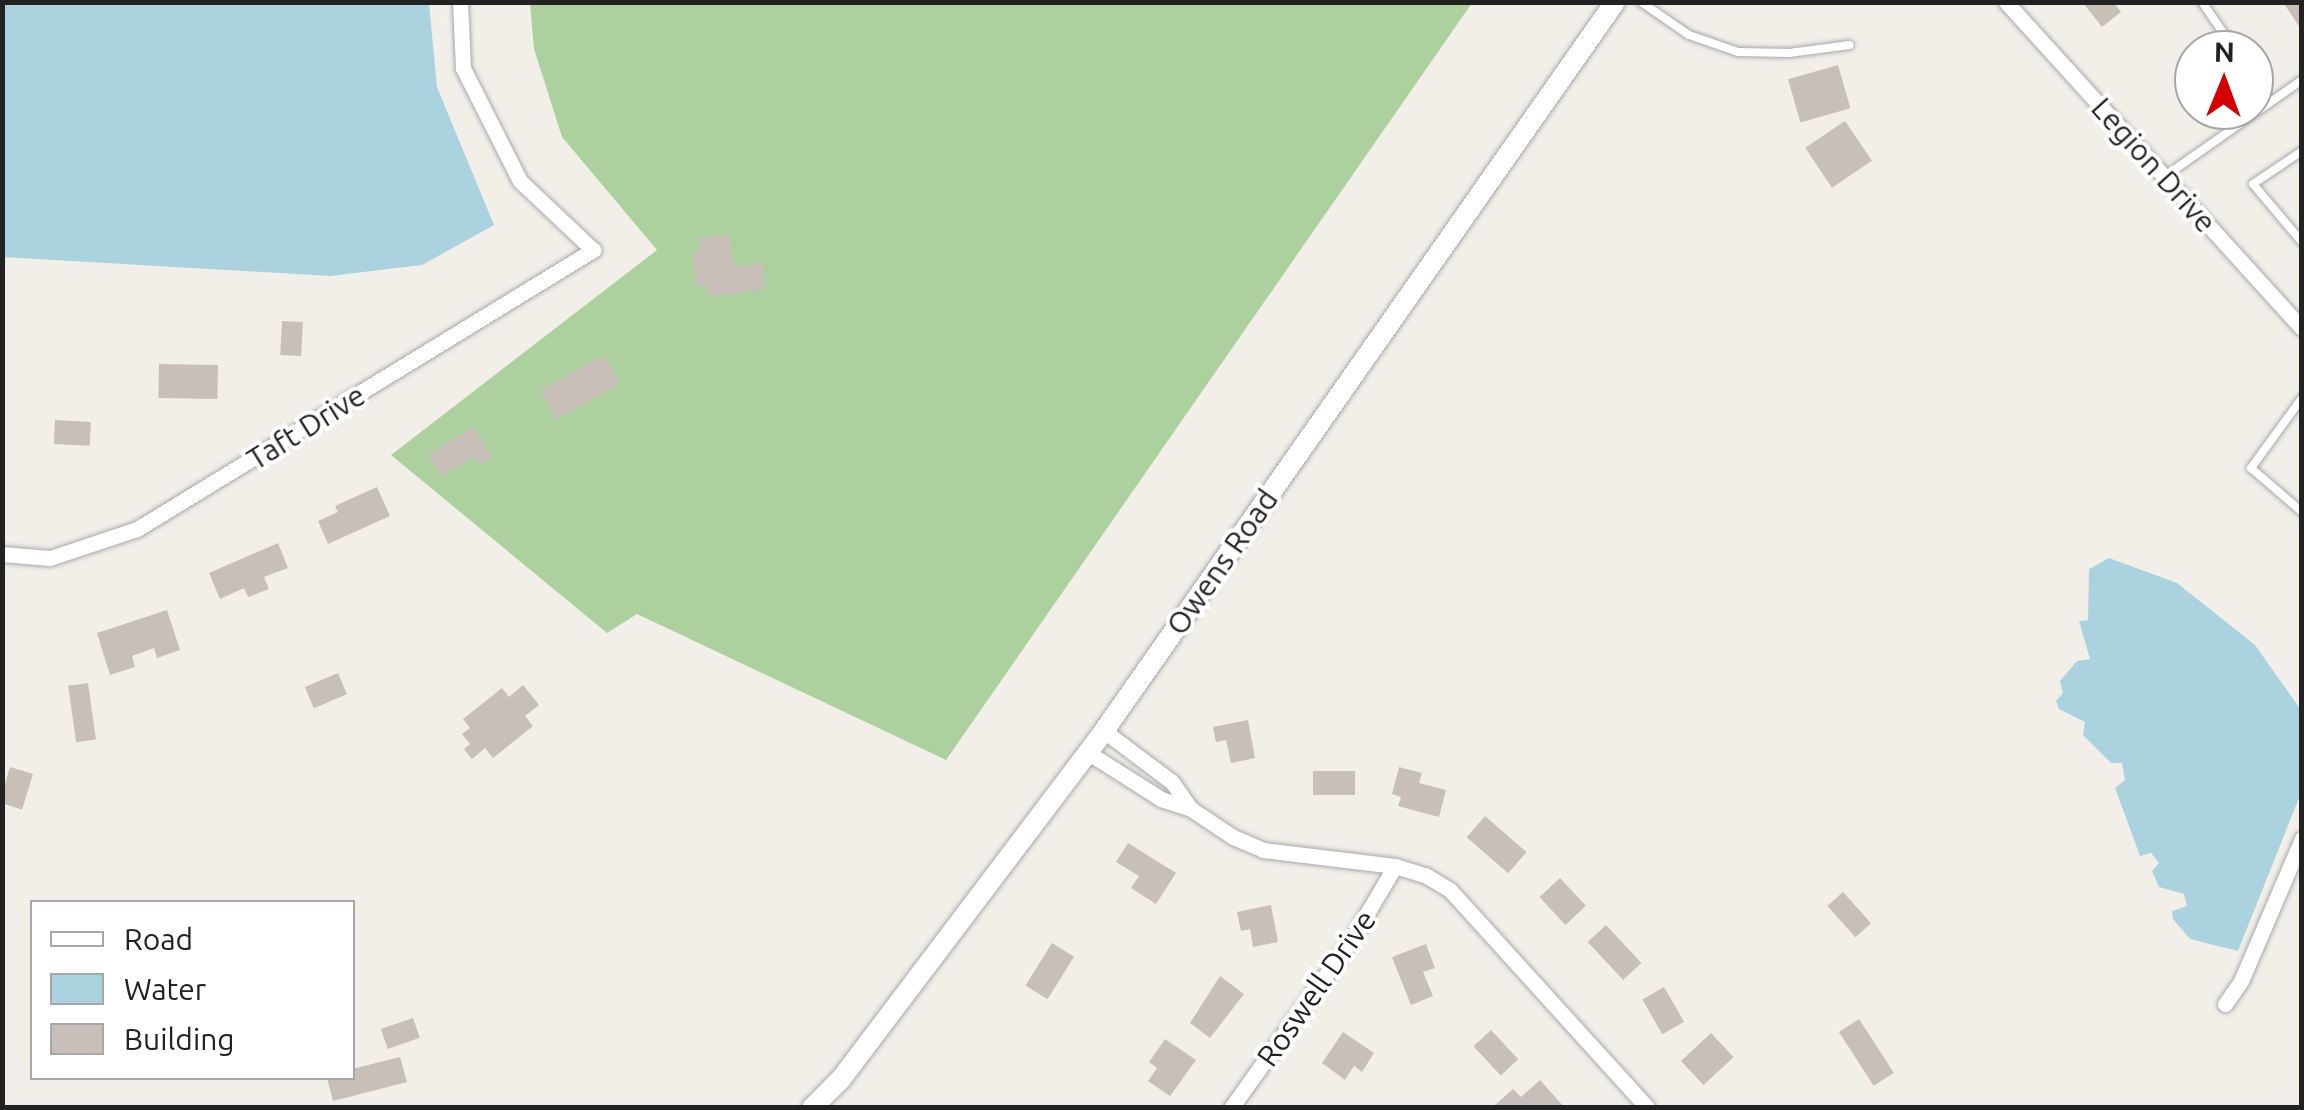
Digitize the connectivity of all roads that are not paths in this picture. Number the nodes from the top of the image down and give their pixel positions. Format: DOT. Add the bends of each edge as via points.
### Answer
graph roads {
  1 [pos="460,2"];
  2 [pos="1615,2"];
  3 [pos="1641,2"];
  4 [pos="2006,2"];
  5 [pos="2202,2"];
  6 [pos="2221,30"];
  7 [pos="1849,45"];
  8 [pos="2302,80"];
  9 [pos="2274,99"];
  10 [pos="2230,130"];
  11 [pos="2302,150"];
  12 [pos="2164,177"];
  13 [pos="2302,242"];
  14 [pos="2302,328"];
  15 [pos="2302,398"];
  16 [pos="2302,512"];
  17 [pos="2,554"];
  18 [pos="1104,731"];
  19 [pos="1087,752"];
  20 [pos="1191,809"];
  21 [pos="2302,839"];
  22 [pos="1395,866"];
  23 [pos="2225,1004"];
  24 [pos="812,1108"];
  25 [pos="1232,1108"];
  26 [pos="1648,1108"];
  1 -- 17 [label="street, Taft Drive" via="462,68 520,181 592,250 137,529 50,558"];
  2 -- 18 [label="street, Owens Road"];
  3 -- 7 [label="lane" via="1689,35 1738,52"];
  4 -- 12 [label="street, Legion Drive"];
  5 -- 6 [label="lane"];
  8 -- 9 [label="lane"];
  10 -- 12 [label="lane"];
  11 -- 13 [label="lane" via="2253,184"];
  12 -- 14 [label="street, Legion Drive"];
  15 -- 16 [label="lane" via="2250,468"];
  18 -- 19 [label="street, Owens Road"];
  18 -- 20 [label="street" via="1172,782"];
  19 -- 20 [label="street" via="1160,799"];
  19 -- 24 [label="street, Owens Road" via="841,1080"];
  20 -- 22 [label="street" via="1264,850"];
  21 -- 23 [label="street"];
  22 -- 25 [label="street, Roswell Drive" via="1353,938"];
  22 -- 26 [label="street" via="1450,890"];
}
